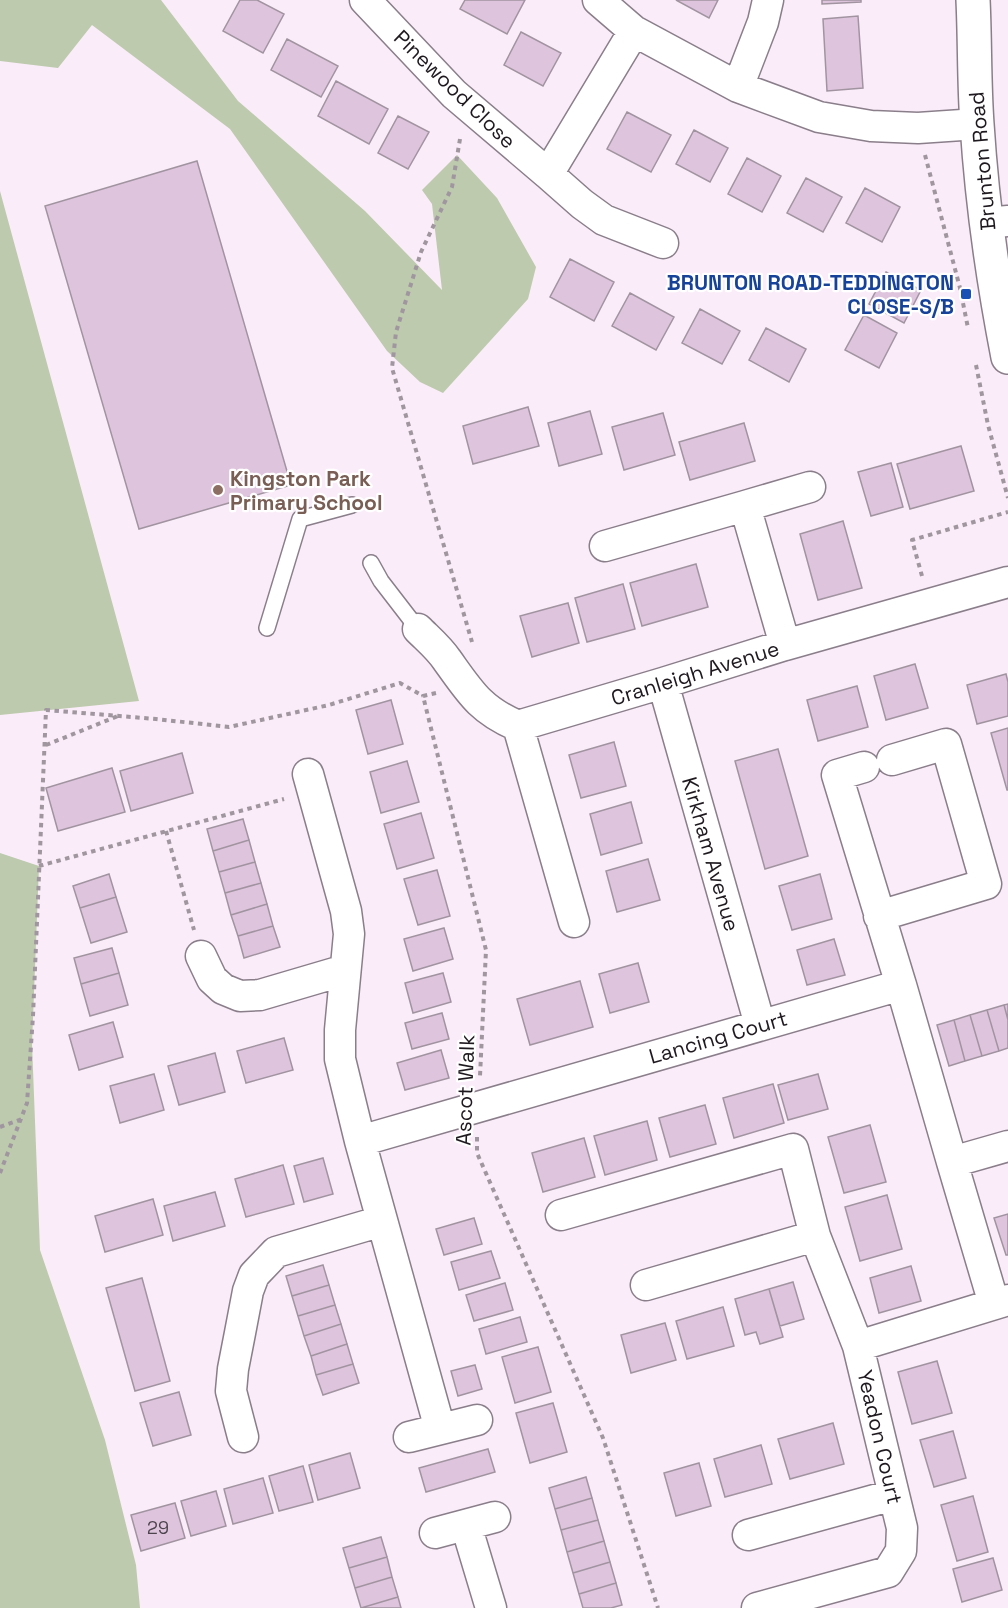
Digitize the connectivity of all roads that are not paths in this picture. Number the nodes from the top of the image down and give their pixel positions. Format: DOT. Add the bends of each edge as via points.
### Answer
graph roads {
  1 [pos="365,0"];
  2 [pos="598,0"];
  3 [pos="768,0"];
  4 [pos="973,0"];
  5 [pos="634,31"];
  6 [pos="738,87"];
  7 [pos="977,124"];
  8 [pos="548,174"];
  9 [pos="997,222"];
  10 [pos="663,243"];
  11 [pos="1008,357"];
  12 [pos="810,487"];
  13 [pos="352,505"];
  14 [pos="745,506"];
  15 [pos="605,546"];
  16 [pos="371,563"];
  17 [pos="1008,582"];
  18 [pos="267,628"];
  19 [pos="418,629"];
  20 [pos="785,645"];
  21 [pos="663,683"];
  22 [pos="518,726"];
  23 [pos="310,783"];
  24 [pos="879,916"];
  25 [pos="574,922"];
  26 [pos="201,956"];
  27 [pos="345,970"];
  28 [pos="901,985"];
  29 [pos="760,1025"];
  30 [pos="360,1141"];
  31 [pos="1008,1146"];
  32 [pos="952,1162"];
  33 [pos="561,1215"];
  34 [pos="382,1221"];
  35 [pos="815,1236"];
  36 [pos="646,1285"];
  37 [pos="1001,1302"];
  38 [pos="858,1346"];
  39 [pos="477,1420"];
  40 [pos="440,1429"];
  41 [pos="243,1437"];
  42 [pos="409,1437"];
  43 [pos="893,1494"];
  44 [pos="495,1517"];
  45 [pos="466,1525"];
  46 [pos="435,1533"];
  47 [pos="748,1535"];
  48 [pos="491,1608"];
  49 [pos="757,1608"];
  1 -- 8 [label="street, Pinewood Close" via="454,94"];
  2 -- 5 [label="street"];
  3 -- 6 [label="street"];
  4 -- 7 [label="street, Brunton Road"];
  5 -- 6 [label="street"];
  5 -- 8 [label="street"];
  6 -- 7 [label="street" via="819,117 871,126"];
  7 -- 9 [label="street, Brunton Road"];
  8 -- 10 [label="street, Pinewood Close" via="604,220"];
  9 -- 11 [label="street, Brunton Road" via="995,290"];
  12 -- 14 [label="street"];
  13 -- 18 [label="lane" via="300,519"];
  14 -- 15 [label="street"];
  14 -- 20 [label="street"];
  16 -- 19 [label="lane"];
  17 -- 20 [label="street, Cranleigh Avenue"];
  19 -- 22 [label="street" via="483,705"];
  20 -- 21 [label="street, Cranleigh Avenue"];
  21 -- 22 [label="street, Cranleigh Avenue"];
  21 -- 29 [label="street, Kirkham Avenue"];
  22 -- 25 [label="street"];
  23 -- 27 [label="street" via="345,911 349,934"];
  24 -- 24 [label="street" via="837,775 946,744 986,884"];
  24 -- 28 [label="street"];
  26 -- 27 [label="street" via="212,979 240,996 260,995"];
  27 -- 30 [label="street" via="340,1059"];
  28 -- 29 [label="street, Lancing Court"];
  28 -- 32 [label="street"];
  29 -- 30 [label="street, Lancing Court"];
  30 -- 34 [label="street"];
  31 -- 32 [label="street"];
  32 -- 37 [label="street"];
  33 -- 35 [label="street, Yeadon Court" via="793,1149"];
  34 -- 40 [label="street"];
  34 -- 41 [label="street" via="276,1252 254,1275 231,1391"];
  35 -- 36 [label="street"];
  35 -- 38 [label="street, Yeadon Court"];
  37 -- 38 [label="street, Yeadon Court"];
  38 -- 43 [label="street, Yeadon Court"];
  39 -- 40 [label="street"];
  40 -- 42 [label="street"];
  43 -- 47 [label="street"];
  43 -- 49 [label="street, Yeadon Court" via="902,1528 901,1551 888,1572"];
  44 -- 45 [label="street"];
  45 -- 46 [label="street"];
  45 -- 48 [label="street"];
}
